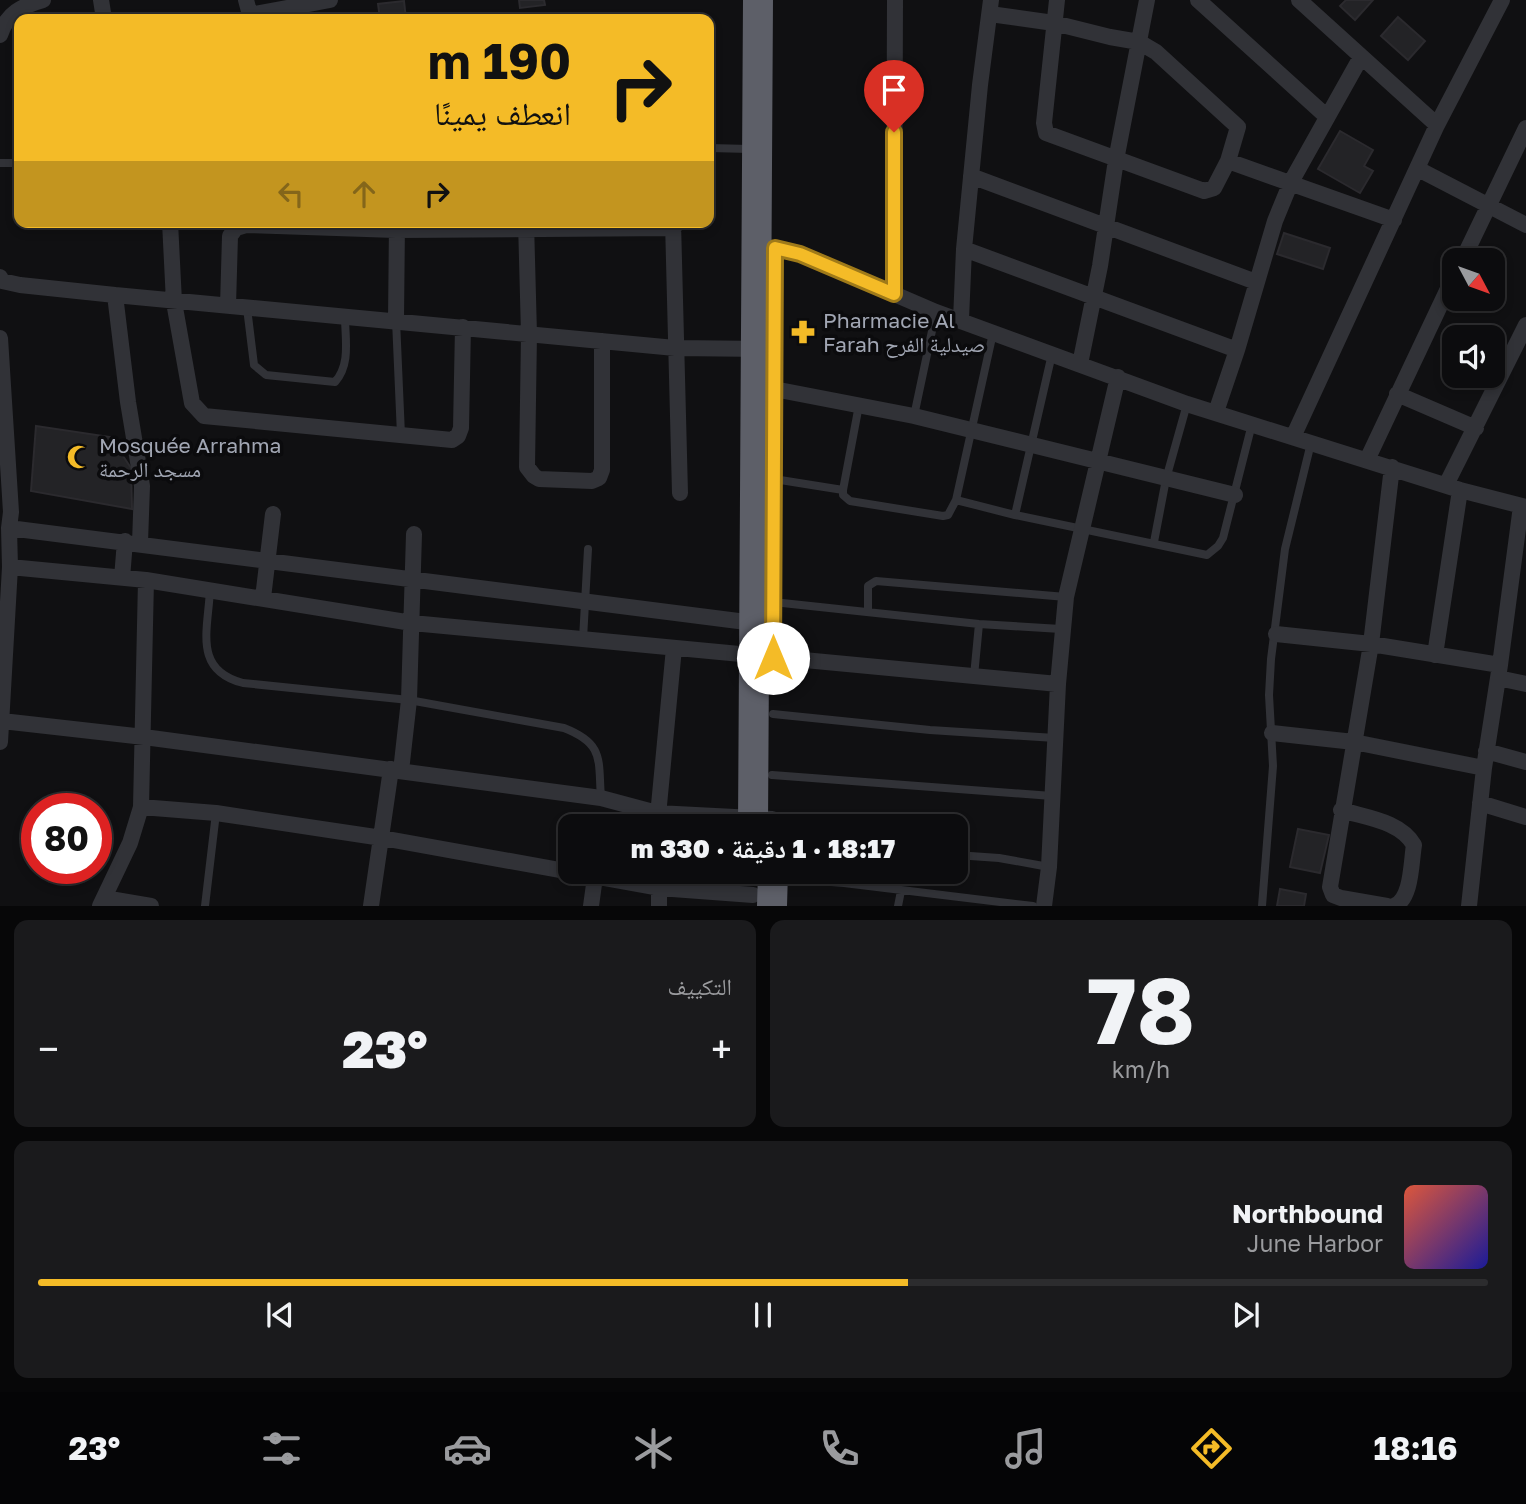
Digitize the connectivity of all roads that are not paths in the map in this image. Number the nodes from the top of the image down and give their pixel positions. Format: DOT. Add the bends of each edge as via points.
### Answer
graph roads {
  1 [pos="43,0"];
  2 [pos="330,0"];
  3 [pos="758,0"];
  4 [pos="776,0"];
  5 [pos="895,0"];
  6 [pos="1057,0"];
  7 [pos="1147,0"];
  8 [pos="1198,0"];
  9 [pos="1299,0"];
  10 [pos="1502,0"];
  11 [pos="991,7"];
  12 [pos="246,11"];
  13 [pos="1054,23"];
  14 [pos="0,35"];
  15 [pos="1139,42"];
  16 [pos="1361,57"];
  17 [pos="1326,116"];
  18 [pos="1437,125"];
  19 [pos="1526,128"];
  20 [pos="714,148"];
  21 [pos="757,149"];
  22 [pos="1116,160"];
  23 [pos="1228,161"];
  24 [pos="1418,169"];
  25 [pos="971,176"];
  26 [pos="1291,182"];
  27 [pos="1488,205"];
  28 [pos="1394,220"];
  29 [pos="1526,225"];
  30 [pos="1105,227"];
  31 [pos="170,228"];
  32 [pos="236,228"];
  33 [pos="397,228"];
  34 [pos="526,228"];
  35 [pos="673,228"];
  36 [pos="766,247"];
  37 [pos="1468,248"];
  38 [pos="964,249"];
  39 [pos="0,277"];
  40 [pos="1256,282"];
  41 [pos="894,294"];
  42 [pos="115,295"];
  43 [pos="1094,297"];
  44 [pos="1442,301"];
  45 [pos="174,302"];
  46 [pos="228,306"];
  47 [pos="247,308"];
  48 [pos="936,312"];
  49 [pos="345,316"];
  50 [pos="396,320"];
  51 [pos="961,320"];
  52 [pos="1526,325"];
  53 [pos="463,327"];
  54 [pos="993,333"];
  55 [pos="529,334"];
  56 [pos="0,338"];
  57 [pos="602,341"];
  58 [pos="675,348"];
  59 [pos="765,349"];
  60 [pos="1237,350"];
  61 [pos="1052,354"];
  62 [pos="1080,364"];
  63 [pos="1118,377"];
  64 [pos="774,389"];
  65 [pos="1397,394"];
  66 [pos="859,404"];
  67 [pos="1187,404"];
  68 [pos="1216,412"];
  69 [pos="914,416"];
  70 [pos="1252,424"];
  71 [pos="1476,428"];
  72 [pos="971,432"];
  73 [pos="401,435"];
  74 [pos="1293,437"];
  75 [pos="1311,443"];
  76 [pos="1031,446"];
  77 [pos="1367,460"];
  78 [pos="1098,463"];
  79 [pos="1392,467"];
  80 [pos="774,479"];
  81 [pos="1166,479"];
  82 [pos="1453,487"];
  83 [pos="843,490"];
  84 [pos="680,494"];
  85 [pos="1235,495"];
  86 [pos="956,500"];
  87 [pos="1523,507"];
  88 [pos="273,514"];
  89 [pos="1015,515"];
  90 [pos="6,518"];
  91 [pos="1083,528"];
  92 [pos="414,534"];
  93 [pos="132,542"];
  94 [pos="1154,542"];
  95 [pos="588,549"];
  96 [pos="268,560"];
  97 [pos="10,567"];
  98 [pos="122,578"];
  99 [pos="413,578"];
  100 [pos="146,580"];
  101 [pos="210,590"];
  102 [pos="1510,592"];
  103 [pos="1066,597"];
  104 [pos="1526,597"];
  105 [pos="262,598"];
  106 [pos="585,602"];
  107 [pos="868,611"];
  108 [pos="764,612"];
  109 [pos="412,623"];
  110 [pos="979,624"];
  111 [pos="1061,629"];
  112 [pos="1276,634"];
  113 [pos="583,639"];
  114 [pos="1371,644"];
  115 [pos="674,648"];
  116 [pos="1435,655"];
  117 [pos="764,657"];
  118 [pos="1499,671"];
  119 [pos="974,676"];
  120 [pos="1058,684"];
  121 [pos="1526,684"];
  122 [pos="410,700"];
  123 [pos="772,715"];
  124 [pos="2,721"];
  125 [pos="1272,733"];
  126 [pos="144,737"];
  127 [pos="1057,738"];
  128 [pos="0,742"];
  129 [pos="1354,742"];
  130 [pos="1486,751"];
  131 [pos="1526,762"];
  132 [pos="1484,768"];
  133 [pos="396,770"];
  134 [pos="772,775"];
  135 [pos="1054,797"];
  136 [pos="601,798"];
  137 [pos="1480,803"];
  138 [pos="141,807"];
  139 [pos="1341,810"];
  140 [pos="216,813"];
  141 [pos="644,814"];
  142 [pos="657,814"];
  143 [pos="763,814"];
  144 [pos="765,814"];
  145 [pos="1526,817"];
  146 [pos="382,838"];
  147 [pos="968,856"];
  148 [pos="1049,867"];
  149 [pos="558,870"];
  150 [pos="594,884"];
  151 [pos="659,884"];
  152 [pos="711,884"];
  153 [pos="806,884"];
  154 [pos="844,884"];
  155 [pos="763,888"];
  156 [pos="901,891"];
  157 [pos="102,902"];
  158 [pos="151,905"];
  159 [pos="205,905"];
  160 [pos="371,905"];
  161 [pos="591,905"];
  162 [pos="659,905"];
  163 [pos="898,905"];
  164 [pos="1033,905"];
  165 [pos="1044,905"];
  166 [pos="1262,905"];
  167 [pos="1387,905"];
  168 [pos="1394,905"];
  169 [pos="1469,905"];
  1 -- 14 [label="street" via="15,12 4,22"];
  2 -- 12 [label="street"];
  3 -- 21 [label="highway"];
  4 -- 36 [label="highway"];
  5 -- 41 [label="street"];
  6 -- 13 [label="street"];
  7 -- 15 [label="street"];
  8 -- 17 [label="street"];
  9 -- 16 [label="street"];
  10 -- 18 [label="street"];
  11 -- 13 [label="street"];
  11 -- 25 [label="street"];
  13 -- 15 [label="street"];
  13 -- 22 [label="street" via="1046,133"];
  15 -- 22 [label="street"];
  15 -- 23 [label="street" via="1156,51 1238,127"];
  16 -- 17 [label="street"];
  16 -- 18 [label="street"];
  17 -- 26 [label="street"];
  18 -- 24 [label="street"];
  19 -- 27 [label="street"];
  20 -- 21 [label="lane"];
  21 -- 36 [label="highway"];
  22 -- 23 [label="street" via="1204,191 1214,188"];
  22 -- 30 [label="street"];
  23 -- 26 [label="street"];
  24 -- 27 [label="street"];
  24 -- 28 [label="street"];
  25 -- 30 [label="street"];
  25 -- 38 [label="street"];
  26 -- 28 [label="street"];
  26 -- 40 [label="street"];
  27 -- 29 [label="street"];
  27 -- 37 [label="street"];
  28 -- 74 [label="street"];
  30 -- 40 [label="street"];
  30 -- 43 [label="street"];
  31 -- 45 [label="street"];
  32 -- 46 [label="street" via="230,236"];
  33 -- 50 [label="street"];
  34 -- 55 [label="street"];
  35 -- 58 [label="street"];
  36 -- 41 [label="street" via="800,254"];
  36 -- 59 [label="highway"];
  38 -- 43 [label="street"];
  38 -- 51 [label="street"];
  39 -- 42 [label="street" via="20,285"];
  40 -- 60 [label="street"];
  41 -- 48 [label="street"];
  42 -- 45 [label="street"];
  42 -- 93 [label="street" via="142,486"];
  43 -- 60 [label="street"];
  43 -- 62 [label="street"];
  44 -- 65 [label="street"];
  45 -- 46 [label="street"];
  45 -- 73 [label="street" via="192,403 204,416"];
  46 -- 47 [label="street"];
  47 -- 49 [label="street"];
  47 -- 49 [label="lane" via="258,370 265,375 335,382 346,363"];
  48 -- 51 [label="street"];
  48 -- 69 [label="lane"];
  49 -- 50 [label="street"];
  50 -- 53 [label="street"];
  50 -- 73 [label="lane"];
  51 -- 54 [label="street"];
  52 -- 71 [label="street"];
  53 -- 55 [label="street"];
  53 -- 73 [label="street" via="458,436 452,440"];
  54 -- 61 [label="street"];
  54 -- 72 [label="lane"];
  55 -- 57 [label="street"];
  55 -- 57 [label="street" via="527,467 539,479 599,478"];
  56 -- 90 [label="street"];
  57 -- 58 [label="street"];
  58 -- 59 [label="street"];
  58 -- 84 [label="street"];
  59 -- 64 [label="highway"];
  59 -- 108 [label="highway"];
  60 -- 68 [label="street"];
  61 -- 62 [label="street"];
  61 -- 76 [label="lane"];
  62 -- 63 [label="street"];
  63 -- 67 [label="street"];
  63 -- 78 [label="street"];
  64 -- 66 [label="street"];
  64 -- 80 [label="highway"];
  65 -- 71 [label="street"];
  65 -- 77 [label="street"];
  66 -- 69 [label="street"];
  66 -- 83 [label="lane"];
  67 -- 68 [label="street"];
  67 -- 81 [label="lane"];
  68 -- 70 [label="street"];
  69 -- 72 [label="street"];
  70 -- 74 [label="street"];
  70 -- 85 [label="lane"];
  71 -- 82 [label="street"];
  72 -- 76 [label="street"];
  72 -- 86 [label="lane"];
  74 -- 75 [label="street"];
  75 -- 77 [label="street"];
  75 -- 112 [label="lane" via="1285,549"];
  76 -- 78 [label="street"];
  76 -- 89 [label="lane"];
  77 -- 79 [label="street"];
  78 -- 81 [label="street"];
  78 -- 91 [label="street"];
  79 -- 82 [label="street"];
  79 -- 114 [label="street"];
  80 -- 83 [label="lane"];
  80 -- 108 [label="highway"];
  81 -- 85 [label="street"];
  81 -- 94 [label="lane"];
  82 -- 87 [label="street"];
  82 -- 116 [label="street"];
  83 -- 86 [label="lane" via="850,501 943,516"];
  85 -- 94 [label="lane" via="1223,538 1207,555"];
  86 -- 89 [label="lane"];
  87 -- 102 [label="street"];
  88 -- 96 [label="street"];
  89 -- 91 [label="lane"];
  90 -- 93 [label="street"];
  90 -- 97 [label="street"];
  91 -- 94 [label="lane"];
  91 -- 103 [label="street"];
  92 -- 99 [label="street"];
  93 -- 96 [label="street"];
  93 -- 98 [label="street"];
  95 -- 106 [label="lane"];
  96 -- 99 [label="street"];
  96 -- 105 [label="street"];
  97 -- 98 [label="street"];
  97 -- 124 [label="street"];
  98 -- 100 [label="street"];
  99 -- 106 [label="street"];
  99 -- 109 [label="street"];
  100 -- 101 [label="street"];
  100 -- 126 [label="street"];
  101 -- 105 [label="street"];
  101 -- 122 [label="lane" via="210,662 229,679"];
  102 -- 104 [label="street"];
  102 -- 118 [label="street"];
  103 -- 107 [label="lane" via="876,580 868,586"];
  103 -- 111 [label="street"];
  105 -- 109 [label="street"];
  106 -- 108 [label="street"];
  106 -- 113 [label="lane"];
  107 -- 108 [label="lane"];
  107 -- 110 [label="lane"];
  108 -- 117 [label="highway"];
  109 -- 113 [label="street"];
  109 -- 122 [label="street"];
  110 -- 111 [label="lane"];
  110 -- 119 [label="lane"];
  111 -- 120 [label="street"];
  112 -- 114 [label="street"];
  112 -- 125 [label="lane" via="1269,695"];
  113 -- 115 [label="street"];
  114 -- 116 [label="street"];
  114 -- 129 [label="street"];
  115 -- 117 [label="street"];
  115 -- 142 [label="street"];
  116 -- 118 [label="street"];
  117 -- 119 [label="street"];
  117 -- 123 [label="highway"];
  117 -- 143 [label="highway"];
  118 -- 121 [label="street"];
  118 -- 130 [label="street"];
  119 -- 120 [label="street"];
  120 -- 127 [label="street"];
  122 -- 133 [label="street"];
  122 -- 136 [label="lane" via="582,734 598,753"];
  123 -- 127 [label="lane"];
  123 -- 134 [label="highway"];
  124 -- 126 [label="street"];
  124 -- 128 [label="street"];
  125 -- 129 [label="street"];
  125 -- 166 [label="lane" via="1271,812"];
  126 -- 133 [label="street"];
  126 -- 138 [label="street"];
  127 -- 135 [label="street"];
  129 -- 132 [label="street"];
  129 -- 139 [label="street"];
  130 -- 131 [label="street"];
  130 -- 132 [label="street"];
  132 -- 137 [label="street"];
  133 -- 136 [label="street"];
  133 -- 146 [label="street"];
  134 -- 135 [label="lane"];
  134 -- 144 [label="highway"];
  135 -- 148 [label="street"];
  136 -- 141 [label="street"];
  137 -- 145 [label="street"];
  137 -- 169 [label="street"];
  138 -- 140 [label="street"];
  138 -- 157 [label="street"];
  139 -- 167 [label="street" via="1330,887 1333,895"];
  139 -- 168 [label="street" via="1399,828 1414,845 1406,895"];
  140 -- 146 [label="street"];
  140 -- 159 [label="lane"];
  146 -- 149 [label="street"];
  146 -- 160 [label="street"];
  147 -- 148 [label="lane"];
  148 -- 165 [label="street"];
  150 -- 161 [label="street"];
  151 -- 162 [label="street"];
  152 -- 155 [label="street"];
  153 -- 155 [label="lane"];
  154 -- 156 [label="lane"];
  156 -- 163 [label="lane"];
  156 -- 164 [label="lane"];
  157 -- 158 [label="street"];
}
